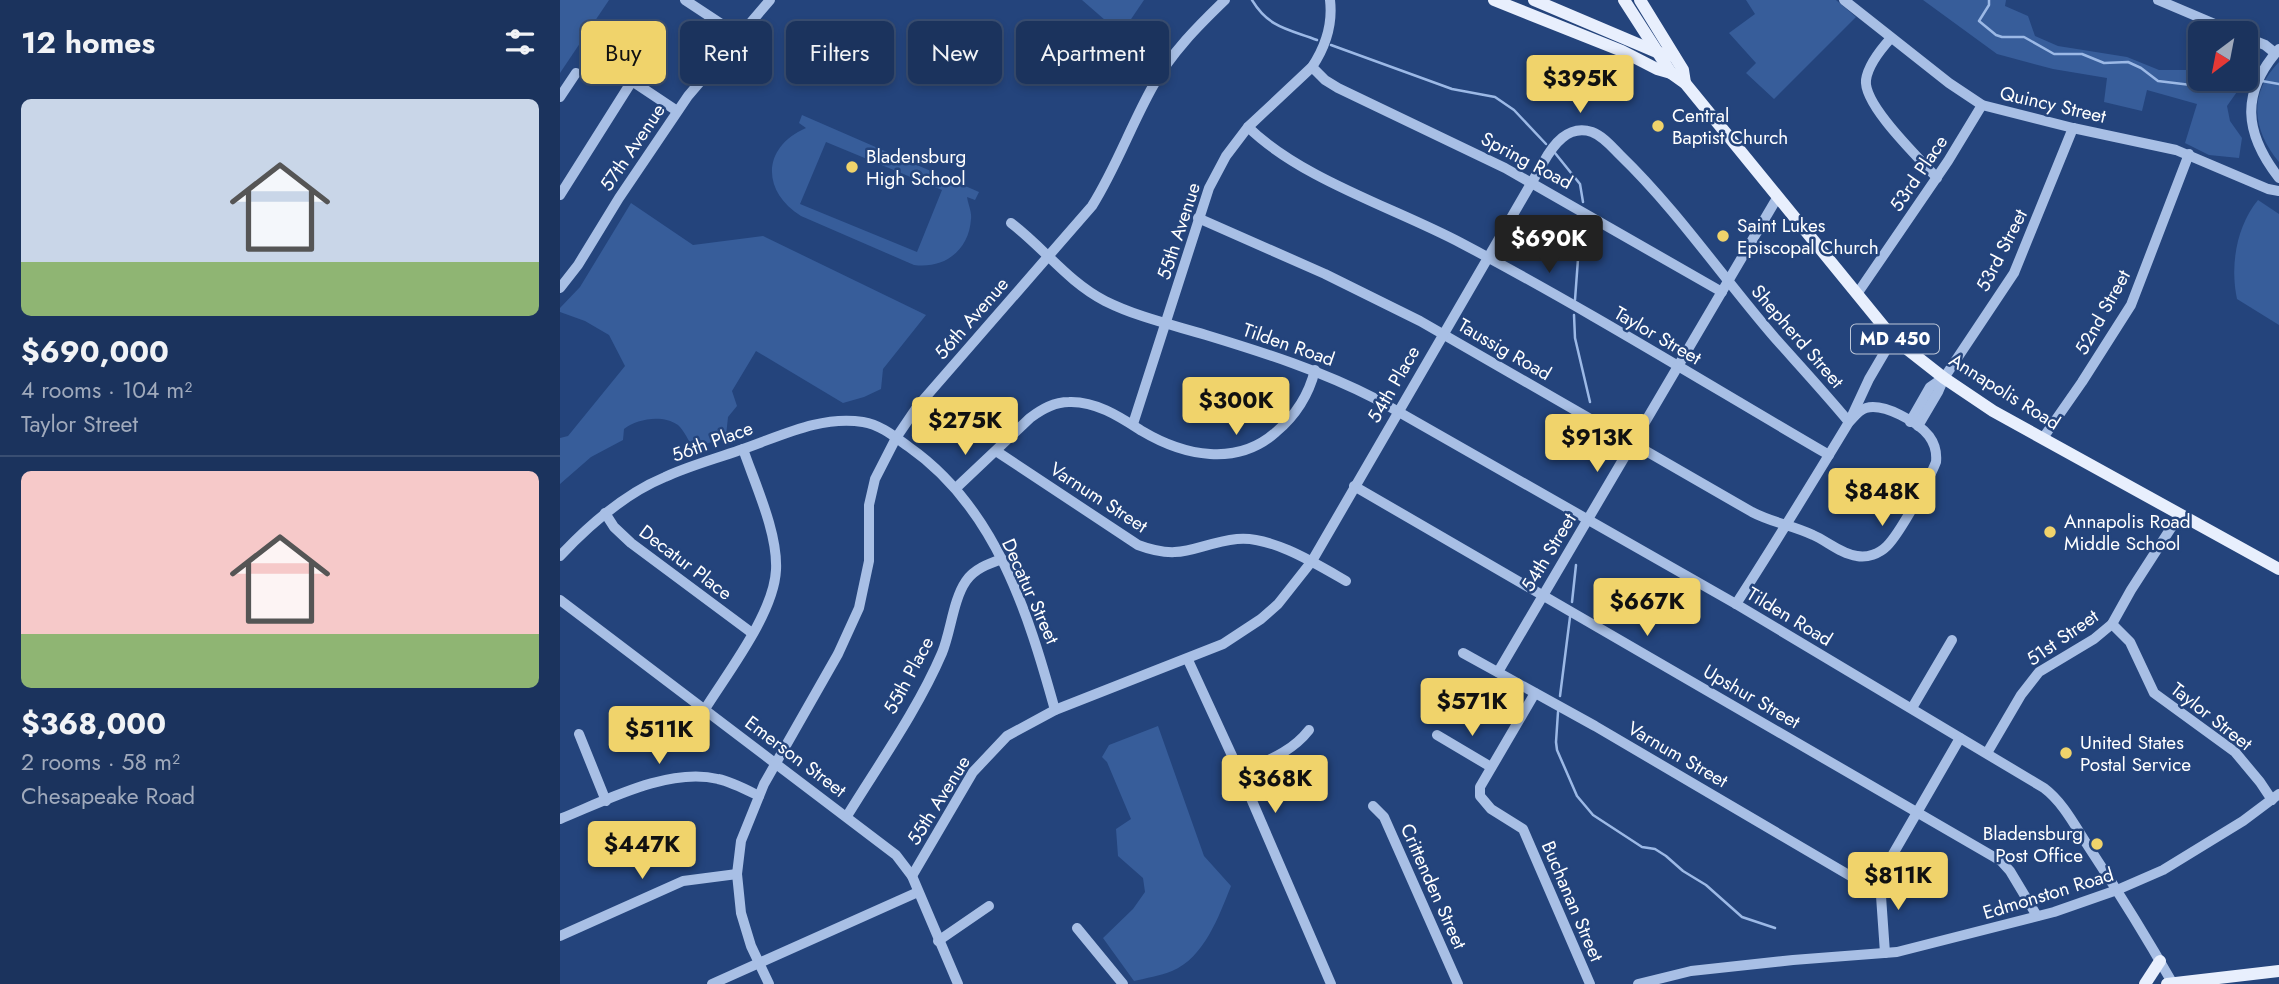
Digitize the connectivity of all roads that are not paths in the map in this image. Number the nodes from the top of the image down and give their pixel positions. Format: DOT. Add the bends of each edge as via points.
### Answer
graph roads {
  1 [pos="685,0"];
  2 [pos="770,0"];
  3 [pos="1225,0"];
  4 [pos="1330,0"];
  5 [pos="1494,0"];
  6 [pos="1534,0"];
  7 [pos="1624,0"];
  8 [pos="1640,0"];
  9 [pos="1844,0"];
  10 [pos="2158,0"];
  11 [pos="717,21"];
  12 [pos="751,21"];
  13 [pos="2208,21"];
  14 [pos="1639,24"];
  15 [pos="1891,38"];
  16 [pos="1627,39"];
  17 [pos="2258,42"];
  18 [pos="2277,51"];
  19 [pos="1659,52"];
  20 [pos="1674,56"];
  21 [pos="1312,67"];
  22 [pos="576,73"];
  23 [pos="1671,74"];
  24 [pos="1685,83"];
  25 [pos="699,84"];
  26 [pos="560,97"];
  27 [pos="1982,105"];
  28 [pos="677,111"];
  29 [pos="1248,127"];
  30 [pos="2073,128"];
  31 [pos="1611,146"];
  32 [pos="2189,154"];
  33 [pos="1937,178"];
  34 [pos="2279,178"];
  35 [pos="1532,182"];
  36 [pos="2279,191"];
  37 [pos="560,195"];
  38 [pos="1777,198"];
  39 [pos="1198,218"];
  40 [pos="1011,223"];
  41 [pos="1049,256"];
  42 [pos="1489,258"];
  43 [pos="1729,281"];
  44 [pos="560,288"];
  45 [pos="1722,292"];
  46 [pos="1857,294"];
  47 [pos="1167,323"];
  48 [pos="1443,333"];
  49 [pos="1894,338"];
  50 [pos="1678,367"];
  51 [pos="1315,370"];
  52 [pos="1944,378"];
  53 [pos="1398,410"];
  54 [pos="1849,422"];
  55 [pos="1133,424"];
  56 [pos="1914,424"];
  57 [pos="897,438"];
  58 [pos="2043,438"];
  59 [pos="1633,443"];
  60 [pos="743,449"];
  61 [pos="996,451"];
  62 [pos="1829,455"];
  63 [pos="1354,486"];
  64 [pos="956,488"];
  65 [pos="605,513"];
  66 [pos="2180,514"];
  67 [pos="1588,519"];
  68 [pos="1786,527"];
  69 [pos="560,556"];
  70 [pos="1002,559"];
  71 [pos="1311,561"];
  72 [pos="2279,569"];
  73 [pos="1346,581"];
  74 [pos="1543,595"];
  75 [pos="560,600"];
  76 [pos="1736,604"];
  77 [pos="2112,624"];
  78 [pos="752,633"];
  79 [pos="1952,640"];
  80 [pos="1463,653"];
  81 [pos="1188,660"];
  82 [pos="1498,672"];
  83 [pos="1535,693"];
  84 [pos="1912,708"];
  85 [pos="705,709"];
  86 [pos="1055,710"];
  87 [pos="1309,730"];
  88 [pos="579,734"];
  89 [pos="1437,736"];
  90 [pos="1960,737"];
  91 [pos="1987,753"];
  92 [pos="775,764"];
  93 [pos="1490,770"];
  94 [pos="1240,773"];
  95 [pos="758,796"];
  96 [pos="2276,797"];
  97 [pos="606,801"];
  98 [pos="1373,806"];
  99 [pos="1917,813"];
  100 [pos="847,816"];
  101 [pos="560,820"];
  102 [pos="737,874"];
  103 [pos="912,876"];
  104 [pos="1874,887"];
  105 [pos="2117,890"];
  106 [pos="918,892"];
  107 [pos="989,906"];
  108 [pos="2038,916"];
  109 [pos="1077,928"];
  110 [pos="560,936"];
  111 [pos="938,941"];
  112 [pos="1885,953"];
  113 [pos="2160,961"];
  114 [pos="760,963"];
  115 [pos="2279,971"];
  116 [pos="712,984"];
  117 [pos="769,984"];
  118 [pos="958,984"];
  119 [pos="1123,984"];
  120 [pos="1331,984"];
  121 [pos="1458,984"];
  122 [pos="1590,984"];
  123 [pos="1638,984"];
  124 [pos="2146,984"];
  125 [pos="2167,984"];
  126 [pos="2173,984"];
  1 -- 11 [label="street"];
  2 -- 12 [label="street, 57th Avenue"];
  3 -- 41 [label="street, 56th Avenue" via="1166,65 1102,189"];
  4 -- 21 [label="street, 55th Avenue" via="1328,36"];
  5 -- 23 [label="main road, MD 450"];
  6 -- 16 [label="main road"];
  7 -- 14 [label="main road"];
  8 -- 20 [label="main road"];
  9 -- 15 [label="street, Quincy Street"];
  10 -- 13 [label="street"];
  14 -- 16 [label="main road"];
  14 -- 19 [label="main road"];
  15 -- 27 [label="street, Quincy Street"];
  15 -- 33 [label="street" via="1869,71 1866,91"];
  16 -- 19 [label="main road"];
  17 -- 18 [label="street"];
  18 -- 34 [label="street" via="2258,81 2250,116 2258,147"];
  19 -- 20 [label="main road"];
  19 -- 23 [label="main road"];
  20 -- 24 [label="main road, MD 450"];
  21 -- 29 [label="street, 55th Avenue"];
  21 -- 35 [label="street, Spring Road" via="1338,88"];
  22 -- 26 [label="street"];
  23 -- 24 [label="main road, MD 450"];
  24 -- 38 [label="main road, Annapolis Road / MD 450"];
  25 -- 28 [label="street, 57th Avenue"];
  27 -- 30 [label="street, Quincy Street"];
  27 -- 33 [label="street, 53rd Place"];
  28 -- 37 [label="street" via="632,81"];
  28 -- 44 [label="street, 57th Avenue"];
  29 -- 39 [label="street, 55th Avenue" via="1218,170"];
  29 -- 42 [label="street, Taylor Street" via="1300,165"];
  30 -- 32 [label="street, Quincy Street"];
  30 -- 52 [label="street, 53rd Street" via="2014,273"];
  31 -- 35 [label="street, 54th Place" via="1590,131 1570,133 1552,148"];
  31 -- 43 [label="street, Shepherd Street"];
  32 -- 36 [label="street, Quincy Street"];
  32 -- 58 [label="street, 52nd Street" via="2131,305"];
  33 -- 46 [label="street, 53rd Place"];
  35 -- 42 [label="street, 54th Place"];
  35 -- 45 [label="street, Spring Road"];
  38 -- 43 [label="street, 54th Street"];
  38 -- 46 [label="main road, Annapolis Road / MD 450"];
  39 -- 47 [label="street, 55th Avenue"];
  39 -- 48 [label="street, Taussig Road"];
  40 -- 41 [label="street, Tilden Road"];
  41 -- 47 [label="street, Tilden Road" via="1070,278 1104,301"];
  41 -- 57 [label="street, 56th Avenue" via="932,390"];
  42 -- 48 [label="street, 54th Place"];
  42 -- 50 [label="street, Taylor Street"];
  43 -- 45 [label="street, 54th Street"];
  43 -- 54 [label="street, Shepherd Street"];
  45 -- 50 [label="street, 54th Street"];
  46 -- 49 [label="main road, Annapolis Road / MD 450"];
  47 -- 51 [label="street, Tilden Road"];
  47 -- 55 [label="street, 55th Avenue"];
  48 -- 53 [label="street, 54th Place"];
  48 -- 59 [label="street, Taussig Road"];
  49 -- 52 [label="main road, Annapolis Road / MD 450"];
  49 -- 54 [label="street"];
  50 -- 59 [label="street, 54th Street"];
  50 -- 62 [label="street, Taylor Street"];
  51 -- 53 [label="street, Tilden Road"];
  51 -- 55 [label="street" via="1304,398 1285,425 1249,450 1220,455 1192,452"];
  52 -- 56 [label="street, 53rd Street"];
  52 -- 58 [label="main road, Annapolis Road / MD 450"];
  53 -- 63 [label="street, 54th Place"];
  53 -- 67 [label="street, Tilden Road"];
  54 -- 56 [label="street" via="1861,410 1873,407"];
  54 -- 62 [label="street"];
  55 -- 61 [label="street" via="1097,406 1066,401 1043,409"];
  56 -- 68 [label="street, Taussig Road" via="1930,437 1936,462 1894,537 1879,552 1857,556"];
  57 -- 60 [label="street, 56th Place" via="874,425 846,421 809,426"];
  57 -- 64 [label="street, Decatur Street"];
  57 -- 92 [label="street, 56th Avenue" via="872,488 869,561 859,608"];
  58 -- 66 [label="main road, Annapolis Road / MD 450"];
  59 -- 67 [label="street, 54th Street"];
  59 -- 68 [label="street, Taussig Road"];
  60 -- 65 [label="street, 56th Place" via="657,480"];
  60 -- 78 [label="street" via="770,533 776,568 771,596"];
  61 -- 64 [label="street"];
  61 -- 71 [label="street, Varnum Street" via="1118,534 1155,552 1251,539"];
  62 -- 68 [label="street"];
  63 -- 71 [label="street, 54th Place"];
  63 -- 74 [label="street, Upshur Street"];
  64 -- 70 [label="street, Decatur Street"];
  65 -- 69 [label="street, 56th Place"];
  65 -- 78 [label="street, Decatur Place" via="631,543"];
  66 -- 72 [label="main road, Annapolis Road / MD 450"];
  66 -- 77 [label="street, 51st Street"];
  67 -- 74 [label="street, 54th Street"];
  67 -- 76 [label="street, Tilden Road"];
  68 -- 76 [label="street"];
  70 -- 86 [label="street, Decatur Street" via="1030,624"];
  70 -- 100 [label="street, 55th Place" via="977,569 965,582 932,673"];
  71 -- 73 [label="street, Varnum Street"];
  71 -- 81 [label="street, 54th Place" via="1261,620"];
  74 -- 82 [label="street, 54th Street"];
  74 -- 99 [label="street, Upshur Street"];
  75 -- 85 [label="street, Emerson Street"];
  76 -- 84 [label="street, Tilden Road"];
  77 -- 91 [label="street, 51st Street" via="2039,672"];
  77 -- 96 [label="street, Taylor Street" via="2130,642 2154,693 2235,752"];
  78 -- 85 [label="street"];
  79 -- 84 [label="street"];
  80 -- 82 [label="street, Varnum Street"];
  81 -- 86 [label="street, 55th Avenue"];
  81 -- 94 [label="street"];
  82 -- 83 [label="street, Varnum Street"];
  83 -- 93 [label="street"];
  83 -- 104 [label="street, Varnum Street"];
  84 -- 90 [label="street, Tilden Road"];
  85 -- 92 [label="street, Emerson Street"];
  86 -- 103 [label="street, 55th Avenue" via="1007,736 984,759"];
  87 -- 94 [label="street" via="1299,743"];
  88 -- 97 [label="street"];
  89 -- 93 [label="street"];
  90 -- 91 [label="street, Tilden Road"];
  90 -- 99 [label="street"];
  91 -- 105 [label="street, Tilden Road" via="2052,794"];
  92 -- 95 [label="street, 56th Avenue"];
  92 -- 100 [label="street, Emerson Street"];
  93 -- 122 [label="street, Buchanan Street" via="1480,796 1491,809 1523,829"];
  94 -- 120 [label="street"];
  95 -- 97 [label="street" via="716,778 690,777 663,781"];
  95 -- 102 [label="street, 56th Avenue" via="741,841"];
  96 -- 105 [label="street, Edmonston Road" via="2175,863"];
  97 -- 101 [label="street"];
  98 -- 121 [label="street, Crittenden Street" via="1384,817"];
  99 -- 104 [label="street"];
  99 -- 108 [label="street, Upshur Street" via="2006,865"];
  100 -- 103 [label="street, Emerson Street" via="896,855"];
  102 -- 110 [label="street" via="674,884"];
  102 -- 114 [label="street, 56th Avenue" via="741,913"];
  103 -- 106 [label="street, Emerson Street"];
  104 -- 112 [label="street" via="1881,896"];
  105 -- 108 [label="street, Edmonston Road"];
  105 -- 113 [label="street, Tilden Road"];
  106 -- 111 [label="street, Emerson Street"];
  106 -- 114 [label="street"];
  107 -- 111 [label="street"];
  108 -- 112 [label="street, Edmonston Road"];
  109 -- 119 [label="street"];
  111 -- 118 [label="street, Emerson Street"];
  112 -- 123 [label="street, Edmonston Road" via="1690,971"];
  113 -- 124 [label="main road"];
  113 -- 126 [label="street, Tilden Road"];
  114 -- 116 [label="street"];
  114 -- 117 [label="street, 56th Avenue"];
  115 -- 126 [label="main road"];
  125 -- 126 [label="main road"];
}
